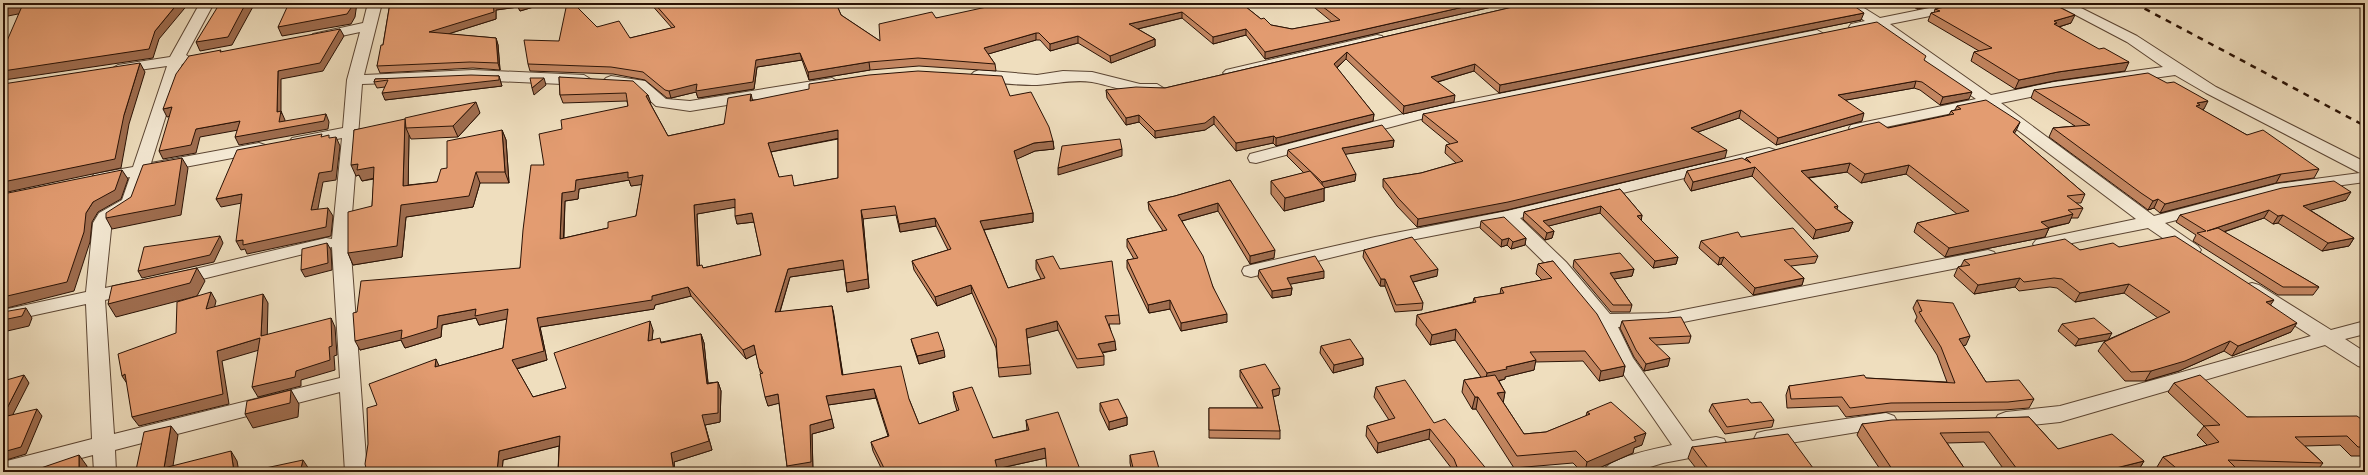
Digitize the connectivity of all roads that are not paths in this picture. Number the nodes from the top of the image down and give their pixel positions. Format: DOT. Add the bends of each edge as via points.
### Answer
graph roads {
  1 [pos="207,3"];
  2 [pos="375,3"];
  3 [pos="1846,3"];
  4 [pos="1976,3"];
  5 [pos="2060,3"];
  6 [pos="1880,23"];
  7 [pos="368,26"];
  8 [pos="1394,36"];
  9 [pos="306,39"];
  10 [pos="198,57"];
  11 [pos="176,60"];
  12 [pos="2177,70"];
  13 [pos="105,71"];
  14 [pos="967,74"];
  15 [pos="1219,76"];
  16 [pos="355,80"];
  17 [pos="849,80"];
  18 [pos="1173,87"];
  19 [pos="1990,100"];
  20 [pos="351,131"];
  21 [pos="1844,132"];
  22 [pos="1786,149"];
  23 [pos="1256,158"];
  24 [pos="2365,169"];
  25 [pos="141,170"];
  26 [pos="2365,177"];
  27 [pos="87,181"];
  28 [pos="1506,216"];
  29 [pos="2150,222"];
  30 [pos="341,240"];
  31 [pos="2028,247"];
  32 [pos="2006,252"];
  33 [pos="2203,256"];
  34 [pos="1251,271"];
  35 [pos="2236,278"];
  36 [pos="95,297"];
  37 [pos="3,316"];
  38 [pos="1605,322"];
  39 [pos="2365,327"];
  40 [pos="2328,338"];
  41 [pos="2365,361"];
  42 [pos="351,382"];
  43 [pos="1989,420"];
  44 [pos="1908,421"];
  45 [pos="102,443"];
  46 [pos="1686,449"];
  47 [pos="3,470"];
  48 [pos="105,472"];
  49 [pos="356,472"];
  50 [pos="1613,472"];
  1 -- 11 [label="street"];
  2 -- 7 [label="street"];
  3 -- 6 [label="street"];
  4 -- 6 [label="street"];
  5 -- 12 [label="street" via="2132,39"];
  6 -- 19 [label="street"];
  6 -- 23 [label="street" via="1764,44 1419,115"];
  7 -- 9 [label="street"];
  7 -- 16 [label="street"];
  8 -- 15 [label="street"];
  10 -- 11 [label="street"];
  11 -- 13 [label="street"];
  11 -- 25 [label="street"];
  12 -- 19 [label="street" via="2054,87"];
  12 -- 24 [label="street"];
  14 -- 18 [label="street" via="1038,80 1063,76 1092,77 1140,89"];
  16 -- 17 [label="street" via="473,75 613,81 640,84 662,103 690,106"];
  16 -- 20 [label="street"];
  19 -- 21 [label="street"];
  19 -- 29 [label="street"];
  20 -- 25 [label="street"];
  20 -- 30 [label="street"];
  22 -- 28 [label="street"];
  25 -- 27 [label="street"];
  25 -- 36 [label="street" via="130,203 106,217 102,223"];
  26 -- 29 [label="street" via="2276,189"];
  28 -- 34 [label="street" via="1375,242"];
  28 -- 38 [label="street" via="1559,266"];
  29 -- 31 [label="street"];
  29 -- 33 [label="street"];
  30 -- 36 [label="street"];
  30 -- 42 [label="street"];
  32 -- 38 [label="street" via="1668,319"];
  35 -- 40 [label="street"];
  36 -- 37 [label="street"];
  36 -- 45 [label="street"];
  38 -- 46 [label="street" via="1624,360"];
  39 -- 40 [label="street"];
  40 -- 41 [label="street"];
  40 -- 43 [label="street" via="2060,414"];
  42 -- 45 [label="street"];
  42 -- 49 [label="street"];
  44 -- 46 [label="street" via="1887,421"];
  45 -- 47 [label="street"];
  45 -- 48 [label="street"];
  46 -- 50 [label="street" via="1626,465"];
}
